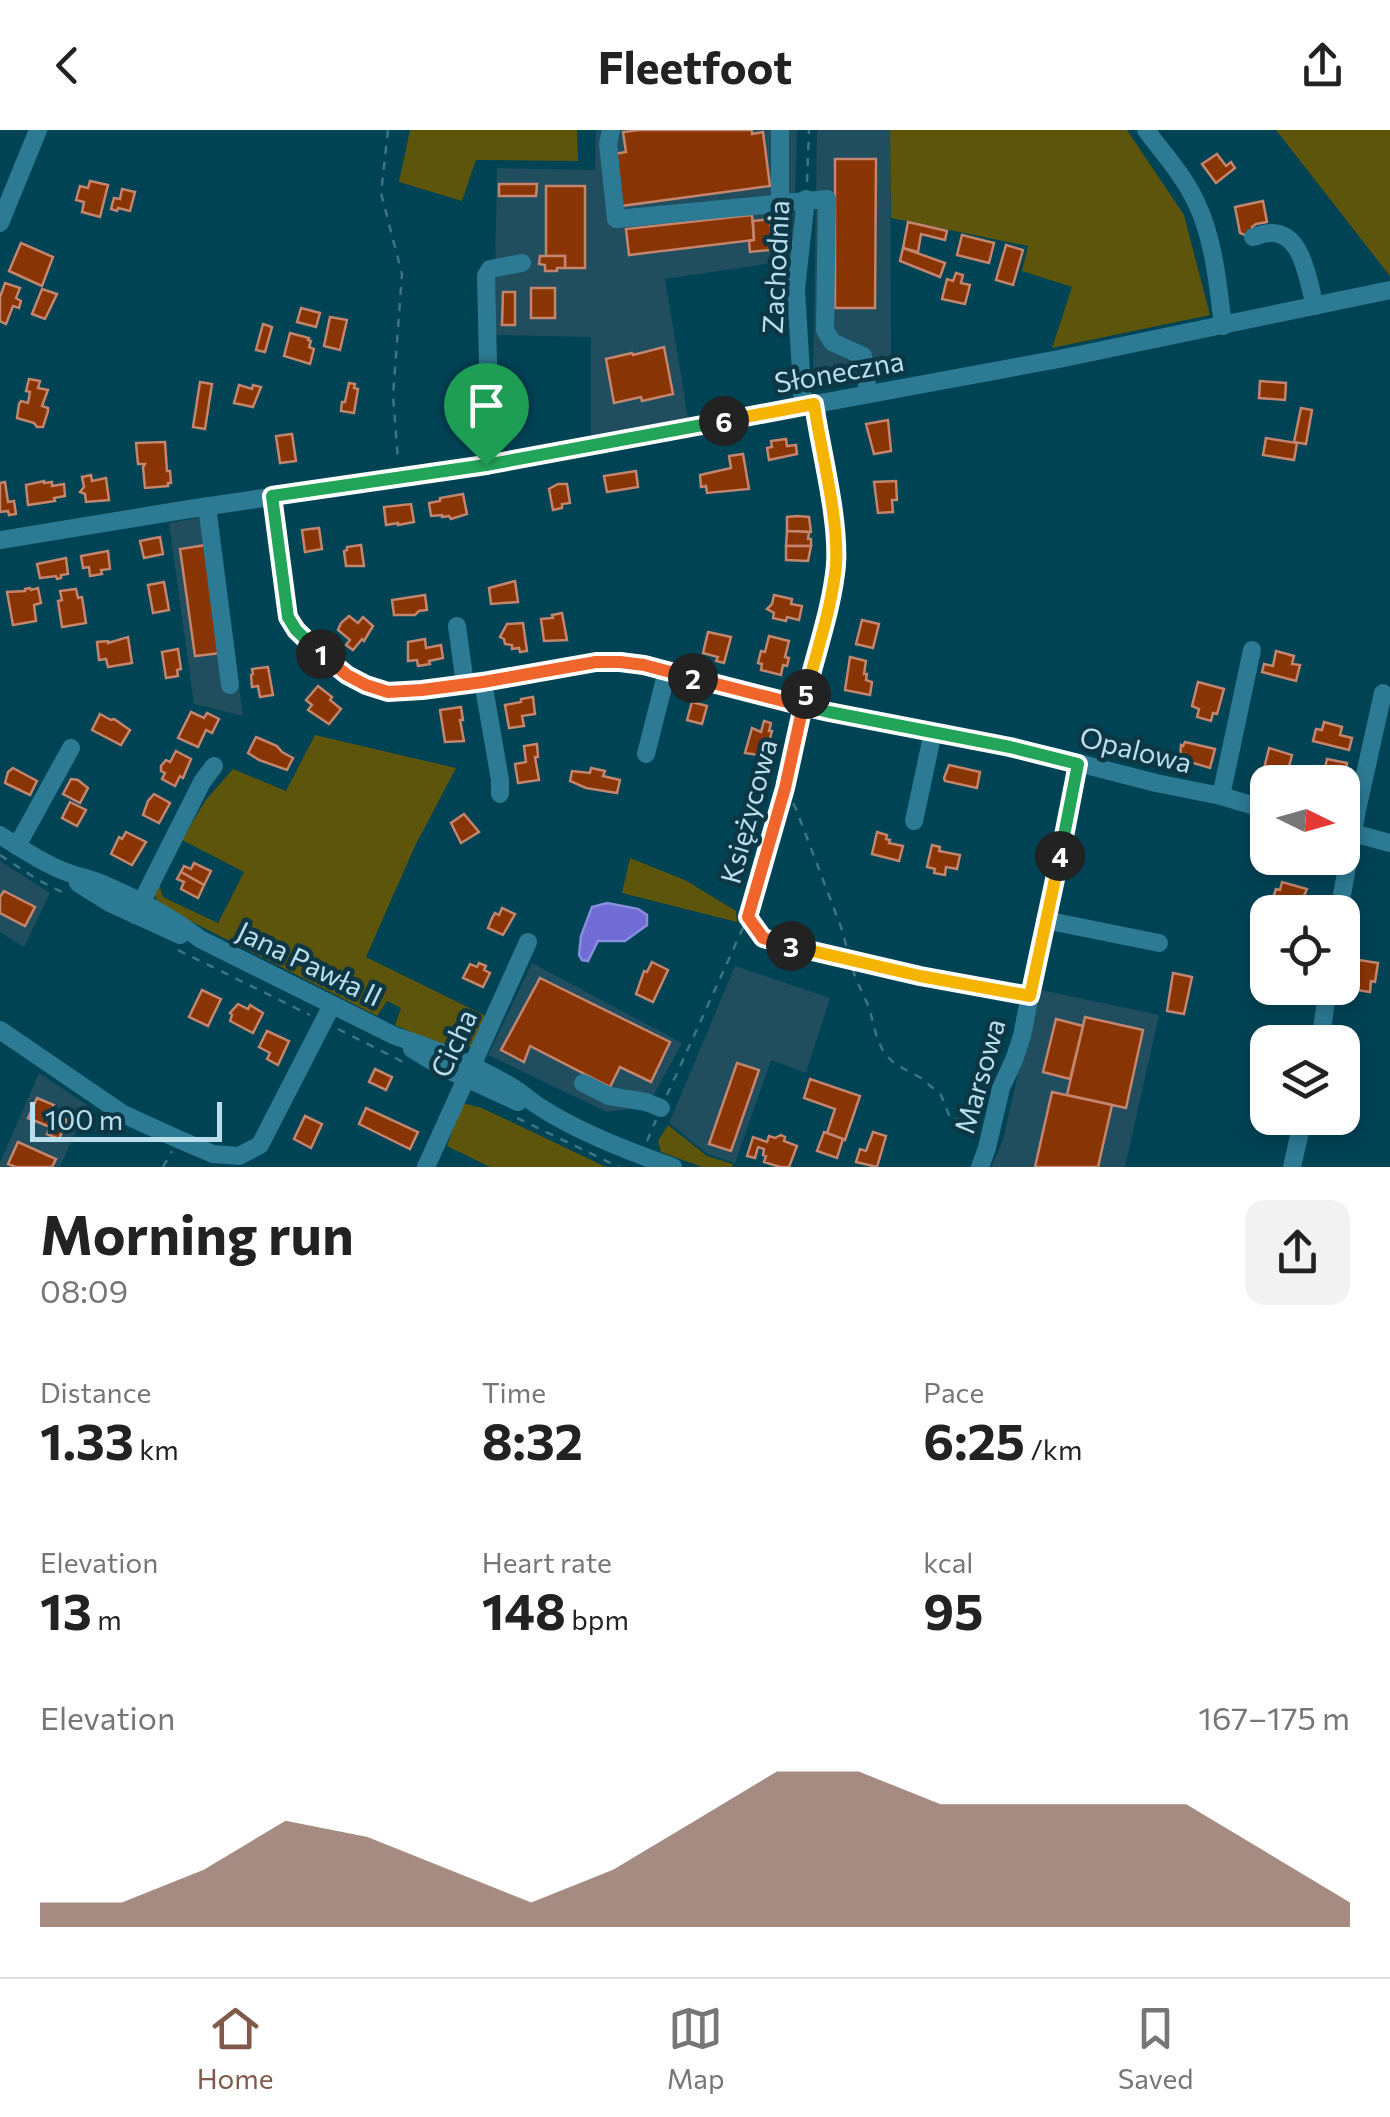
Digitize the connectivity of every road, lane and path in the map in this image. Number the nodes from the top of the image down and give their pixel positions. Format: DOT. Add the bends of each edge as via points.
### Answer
graph roads {
  1 [pos="38,130"];
  2 [pos="388,130"];
  3 [pos="611,130"];
  4 [pos="780,130"];
  5 [pos="808,130"];
  6 [pos="1146,130"];
  7 [pos="806,199"];
  8 [pos="780,202"];
  9 [pos="0,224"];
  10 [pos="1253,237"];
  11 [pos="522,263"];
  12 [pos="1390,290"];
  13 [pos="1315,306"];
  14 [pos="1223,326"];
  15 [pos="868,394"];
  16 [pos="808,405"];
  17 [pos="486,465"];
  18 [pos="400,478"];
  19 [pos="272,496"];
  20 [pos="207,506"];
  21 [pos="0,540"];
  22 [pos="457,626"];
  23 [pos="1252,650"];
  24 [pos="667,670"];
  25 [pos="474,683"];
  26 [pos="230,685"];
  27 [pos="1383,693"];
  28 [pos="803,706"];
  29 [pos="933,732"];
  30 [pos="71,748"];
  31 [pos="646,754"];
  32 [pos="1078,764"];
  33 [pos="214,766"];
  34 [pos="1360,784"];
  35 [pos="785,788"];
  36 [pos="500,794"];
  37 [pos="1221,796"];
  38 [pos="1250,805"];
  39 [pos="914,821"];
  40 [pos="0,835"];
  41 [pos="1360,835"];
  42 [pos="1390,843"];
  43 [pos="8,850"];
  44 [pos="43,882"];
  45 [pos="138,909"];
  46 [pos="748,917"];
  47 [pos="1045,920"];
  48 [pos="528,942"];
  49 [pos="1159,944"];
  50 [pos="195,948"];
  51 [pos="850,960"];
  52 [pos="1030,996"];
  53 [pos="332,1005"];
  54 [pos="315,1020"];
  55 [pos="333,1028"];
  56 [pos="0,1030"];
  57 [pos="376,1048"];
  58 [pos="469,1073"];
  59 [pos="582,1084"];
  60 [pos="661,1108"];
  61 [pos="514,1116"];
  62 [pos="994,1120"];
  63 [pos="1299,1135"];
  64 [pos="641,1156"];
  65 [pos="426,1167"];
  66 [pos="619,1167"];
  67 [pos="673,1167"];
  68 [pos="980,1167"];
  69 [pos="1292,1167"];
  1 -- 9 [label="street"];
  2 -- 18 [label="path" via="381,192 402,274 393,396"];
  3 -- 8 [label="street" via="616,218"];
  4 -- 8 [label="street"];
  5 -- 7 [label="path, Zachodnia"];
  6 -- 14 [label="street" via="1196,201"];
  7 -- 8 [label="street"];
  7 -- 15 [label="street" via="827,199 825,330 832,342 862,356"];
  7 -- 16 [label="street, Zachodnia" via="796,290"];
  10 -- 13 [label="street" via="1272,232 1299,250"];
  11 -- 17 [label="street" via="486,276"];
  12 -- 13 [label="street, Słoneczna"];
  13 -- 14 [label="street, Słoneczna"];
  14 -- 15 [label="street, Słoneczna"];
  15 -- 16 [label="street, Słoneczna"];
  16 -- 17 [label="street, Słoneczna"];
  16 -- 28 [label="street" via="836,556"];
  17 -- 18 [label="street, Słoneczna"];
  18 -- 19 [label="street, Słoneczna"];
  19 -- 20 [label="street, Słoneczna"];
  19 -- 25 [label="street, Opalowa" via="288,617 307,642 347,675 388,692"];
  20 -- 21 [label="street, Słoneczna"];
  20 -- 26 [label="street"];
  22 -- 25 [label="street"];
  23 -- 37 [label="street, Opalowa"];
  24 -- 25 [label="street, Opalowa" via="596,662"];
  24 -- 28 [label="street, Opalowa"];
  24 -- 31 [label="street"];
  25 -- 36 [label="street"];
  27 -- 34 [label="street"];
  28 -- 29 [label="street, Opalowa"];
  28 -- 35 [label="path, Księżycowa"];
  29 -- 32 [label="street, Opalowa"];
  29 -- 39 [label="street"];
  30 -- 43 [label="street"];
  32 -- 37 [label="street, Opalowa"];
  32 -- 47 [label="street, Marsowa"];
  33 -- 45 [label="street"];
  35 -- 46 [label="path, Księżycowa"];
  35 -- 51 [label="path"];
  37 -- 38 [label="street, Opalowa"];
  40 -- 43 [label="street, Jana Pawła II"];
  41 -- 42 [label="street"];
  43 -- 44 [label="path"];
  43 -- 45 [label="street, Jana Pawła II"];
  45 -- 50 [label="street, Jana Pawła II"];
  46 -- 51 [label="path" via="763,938"];
  46 -- 60 [label="path, Księżycowa"];
  47 -- 49 [label="street"];
  47 -- 52 [label="street, Marsowa"];
  48 -- 58 [label="street, Cicha"];
  50 -- 53 [label="street, Jana Pawła II"];
  50 -- 54 [label="path"];
  51 -- 52 [label="path"];
  51 -- 62 [label="path" via="884,1053 941,1094 951,1120"];
  52 -- 62 [label="street, Marsowa"];
  53 -- 56 [label="street" via="260,1146 239,1156 213,1154 124,1114"];
  53 -- 58 [label="street, Jana Pawła II" via="420,1055"];
  55 -- 57 [label="path"];
  58 -- 64 [label="street, Jana Pawła II" via="510,1100"];
  58 -- 65 [label="street, Cicha"];
  59 -- 60 [label="street"];
  60 -- 64 [label="path, Księżycowa"];
  61 -- 66 [label="path"];
  62 -- 68 [label="street, Marsowa"];
  63 -- 69 [label="street"];
  64 -- 67 [label="street, Jana Pawła II"];
}
